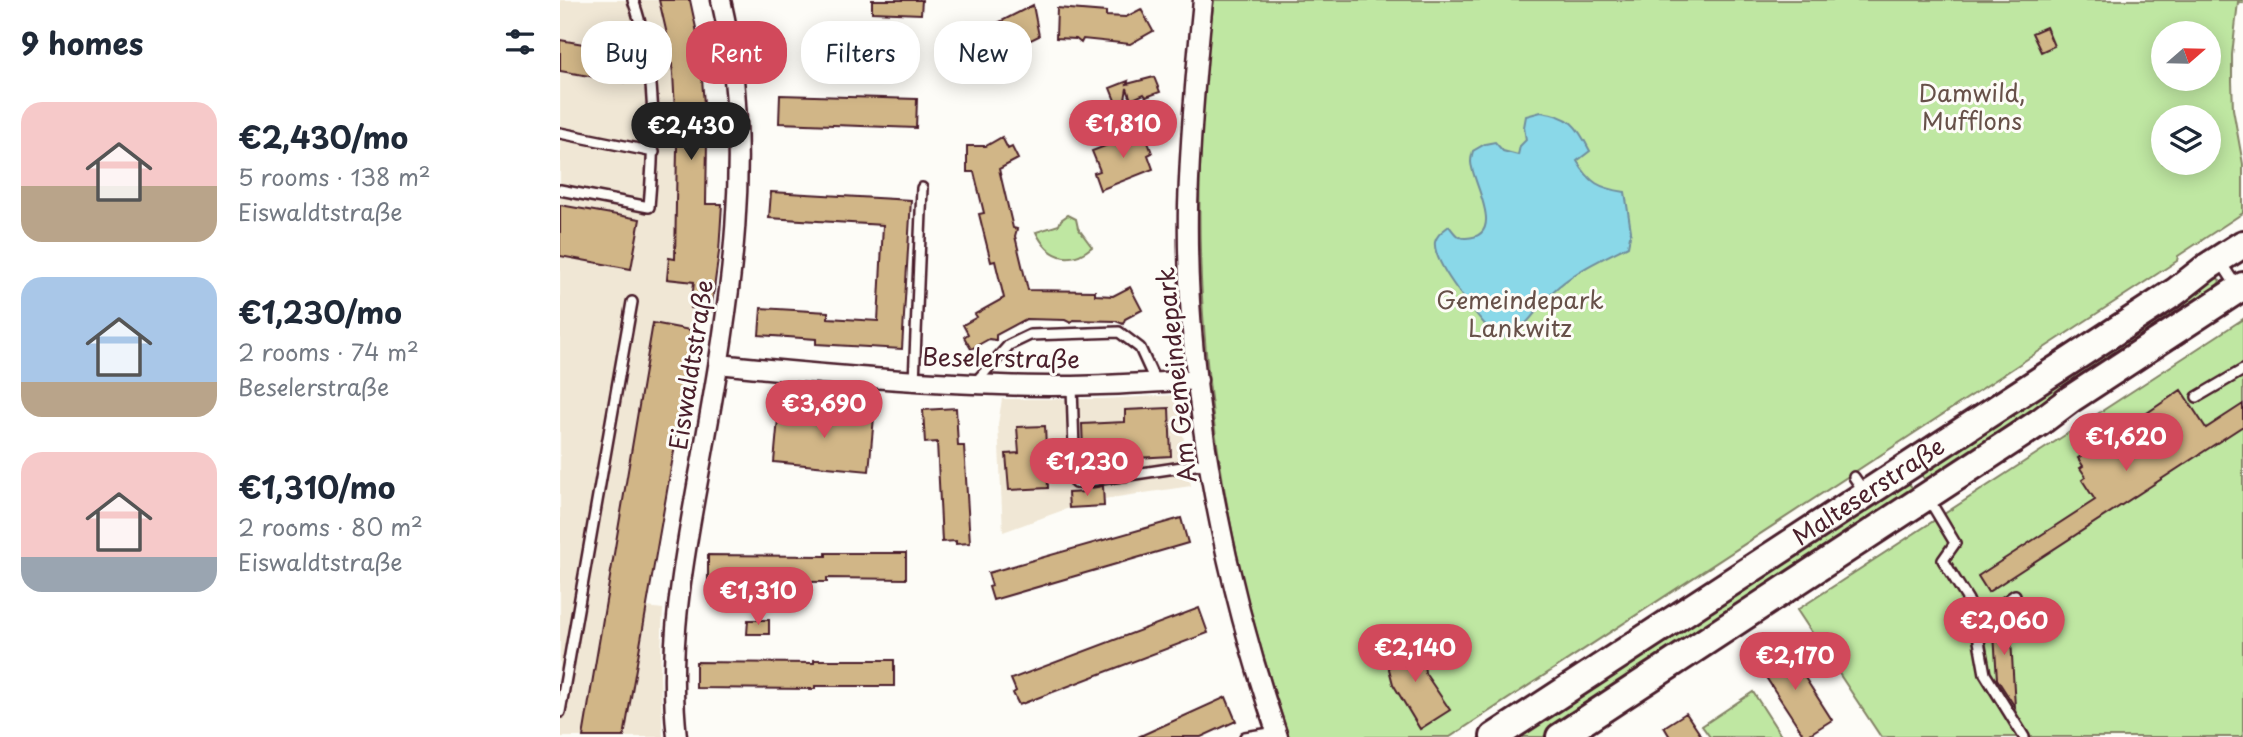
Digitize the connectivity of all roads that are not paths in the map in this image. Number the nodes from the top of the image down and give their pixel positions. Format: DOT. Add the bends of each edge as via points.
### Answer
graph roads {
  1 [pos="633,0"];
  2 [pos="721,0"];
  3 [pos="1203,0"];
  4 [pos="560,133"];
  5 [pos="654,152"];
  6 [pos="922,188"];
  7 [pos="560,190"];
  8 [pos="2243,244"];
  9 [pos="2219,259"];
  10 [pos="2241,287"];
  11 [pos="632,302"];
  12 [pos="719,364"];
  13 [pos="2243,370"];
  14 [pos="1198,380"];
  15 [pos="914,382"];
  16 [pos="1156,383"];
  17 [pos="974,384"];
  18 [pos="1072,386"];
  19 [pos="2197,397"];
  20 [pos="1209,463"];
  21 [pos="1908,467"];
  22 [pos="1927,497"];
  23 [pos="2015,595"];
  24 [pos="1975,619"];
  25 [pos="560,712"];
  26 [pos="1278,734"];
  27 [pos="677,737"];
  28 [pos="1245,737"];
  29 [pos="1494,737"];
  30 [pos="1560,737"];
  31 [pos="2024,737"];
  1 -- 5 [label="lane" via="651,76"];
  2 -- 12 [label="street, Eiswaldtstraße" via="734,78 738,183"];
  3 -- 14 [label="street, Am Gemeindepark" via="1188,207"];
  4 -- 5 [label="lane"];
  5 -- 7 [label="lane" via="649,207"];
  6 -- 15 [label="lane"];
  8 -- 9 [label="main road, Malteserstraße"];
  9 -- 10 [label="lane"];
  9 -- 21 [label="main road, Malteserstraße"];
  10 -- 22 [label="main road, Malteserstraße"];
  11 -- 25 [label="lane"];
  12 -- 15 [label="street, Beselerstraße"];
  12 -- 27 [label="street, Eiswaldtstraße" via="678,600"];
  13 -- 19 [label="lane"];
  14 -- 16 [label="street, Beselerstraße"];
  14 -- 20 [label="street, Am Gemeindepark"];
  15 -- 17 [label="street, Beselerstraße"];
  16 -- 17 [label="lane" via="1140,348 1119,332 1030,335 1009,345"];
  16 -- 18 [label="street, Beselerstraße"];
  17 -- 18 [label="street, Beselerstraße"];
  18 -- 20 [label="lane" via="1075,483"];
  20 -- 26 [label="street, Am Gemeindepark" via="1238,600"];
  21 -- 22 [label="main road"];
  21 -- 29 [label="main road, Malteserstraße" via="1860,485"];
  22 -- 24 [label="lane" via="1955,543 1943,560"];
  22 -- 30 [label="main road, Malteserstraße"];
  23 -- 24 [label="lane"];
  24 -- 31 [label="lane" via="1985,674"];
  26 -- 28 [label="lane"];
}
